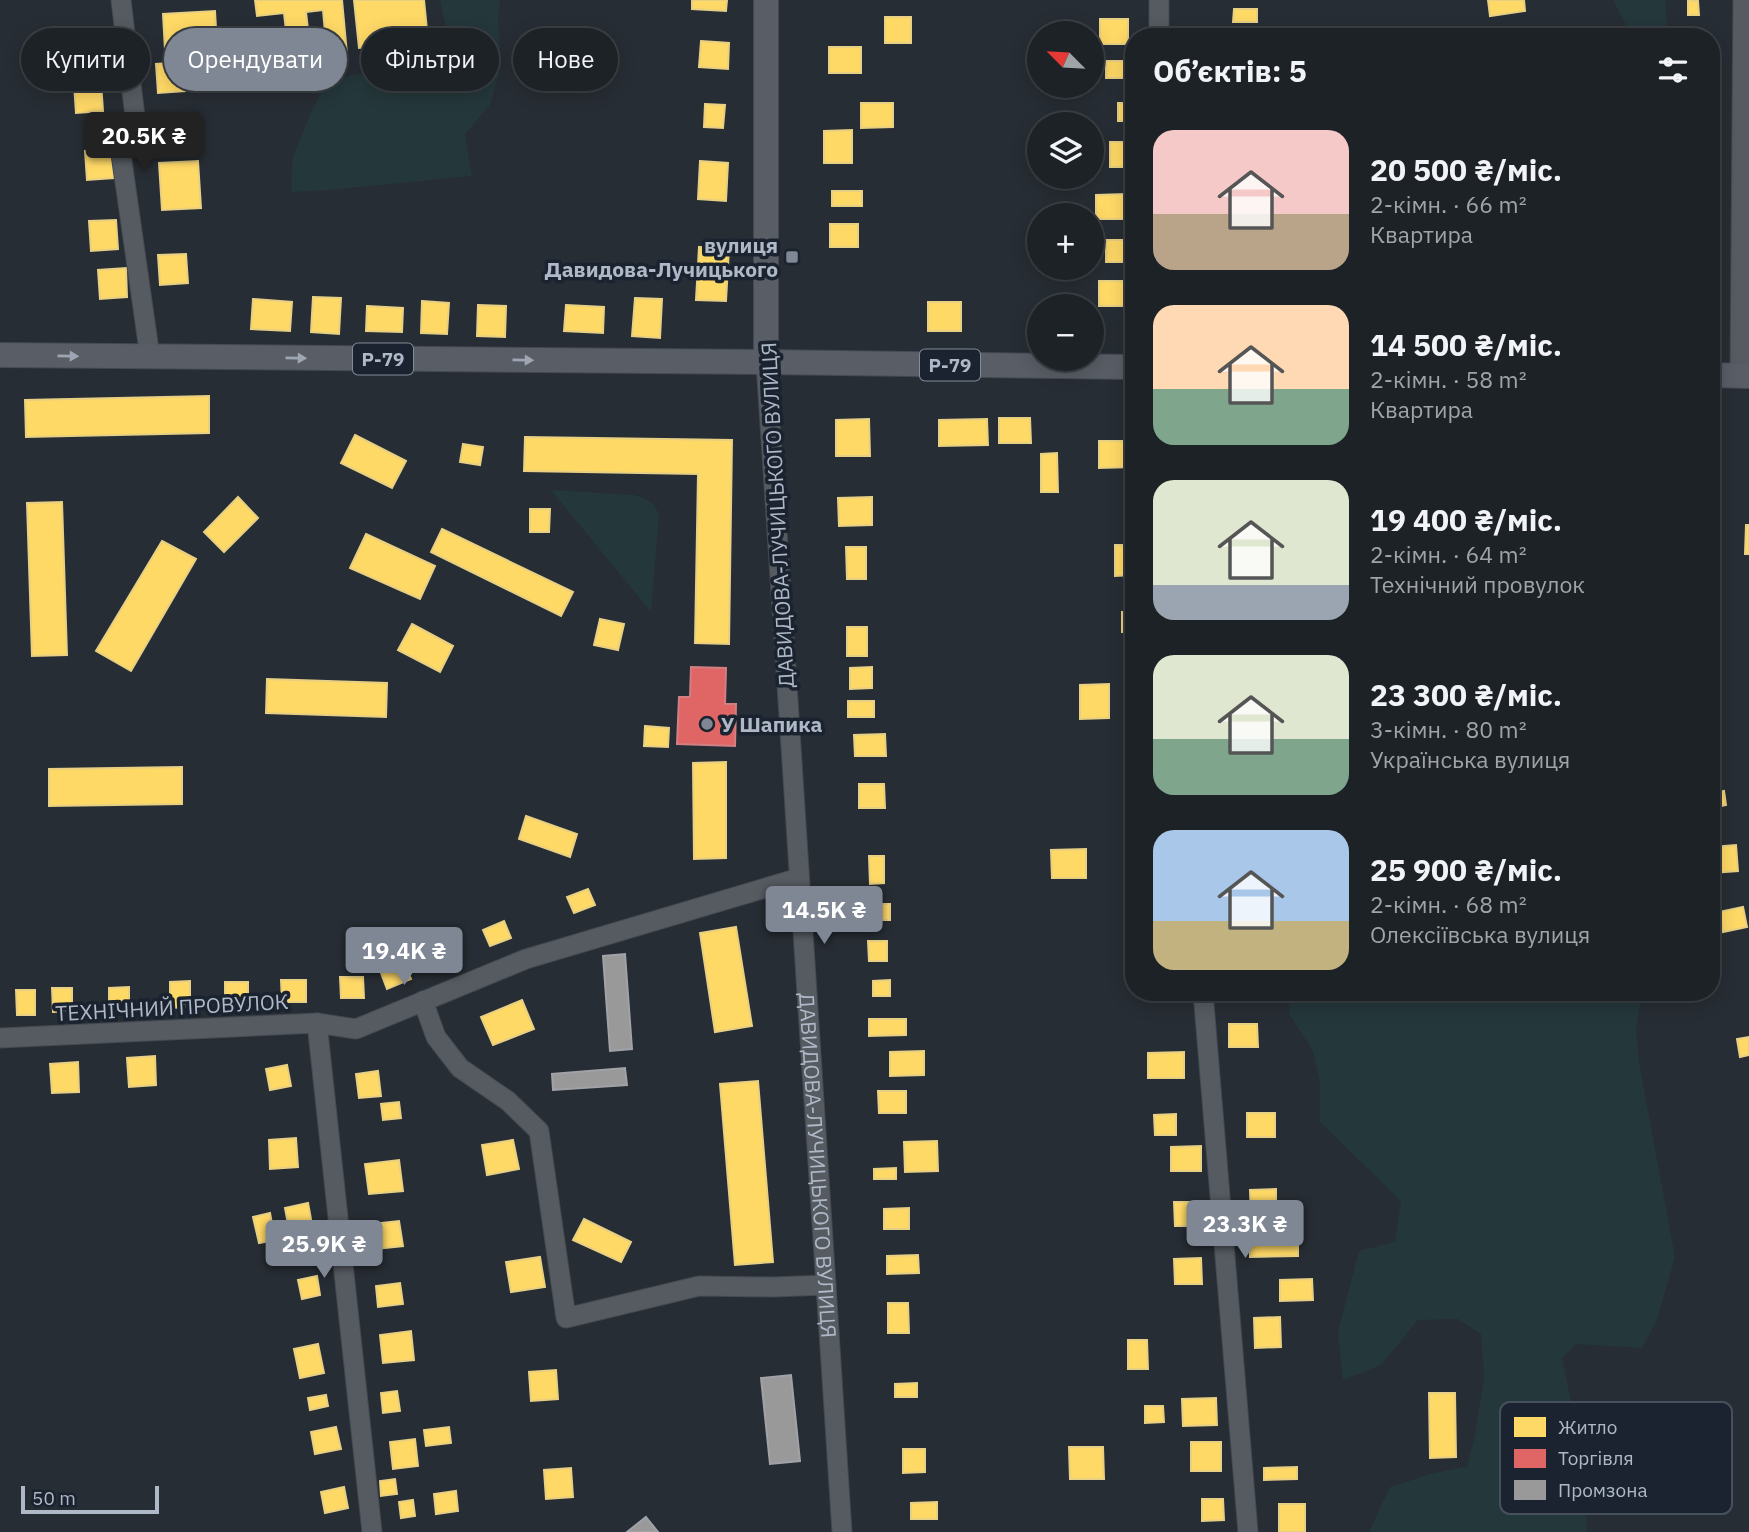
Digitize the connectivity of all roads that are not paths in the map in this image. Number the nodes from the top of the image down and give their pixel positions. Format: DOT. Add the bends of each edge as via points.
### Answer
graph roads {
  1 [pos="121,0"];
  2 [pos="766,0"];
  3 [pos="1160,0"];
  4 [pos="1743,0"];
  5 [pos="1746,26"];
  6 [pos="1159,28"];
  7 [pos="0,355"];
  8 [pos="150,356"];
  9 [pos="766,362"];
  10 [pos="1125,367"];
  11 [pos="1720,375"];
  12 [pos="1745,376"];
  13 [pos="799,878"];
  14 [pos="423,1001"];
  15 [pos="1204,1001"];
  16 [pos="317,1023"];
  17 [pos="0,1038"];
  18 [pos="826,1285"];
  19 [pos="372,1532"];
  20 [pos="842,1532"];
  21 [pos="1248,1532"];
  1 -- 8 [label="street" via="136,125 117,126"];
  2 -- 9 [label="main road, ДАВИДОВА-ЛУЧИЦЬКОГО ВУЛИЦЯ"];
  3 -- 6 [label="street"];
  4 -- 5 [label="street"];
  5 -- 12 [label="street"];
  7 -- 8 [label="main road, Р-79, one-way"];
  8 -- 9 [label="main road, Р-79, one-way"];
  9 -- 10 [label="main road, Р-79"];
  9 -- 13 [label="street, ДАВИДОВА-ЛУЧИЦЬКОГО ВУЛИЦЯ"];
  11 -- 12 [label="main road"];
  13 -- 14 [label="street, ТЕХНІЧНИЙ ПРОВУЛОК" via="526,959"];
  13 -- 18 [label="street, ДАВИДОВА-ЛУЧИЦЬКОГО ВУЛИЦЯ"];
  14 -- 16 [label="street, ТЕХНІЧНИЙ ПРОВУЛОК" via="356,1029"];
  14 -- 18 [label="street" via="436,1037 460,1068 508,1101 539,1131 566,1318 699,1286"];
  15 -- 21 [label="street"];
  16 -- 17 [label="street, ТЕХНІЧНИЙ ПРОВУЛОК"];
  16 -- 19 [label="street"];
  18 -- 20 [label="street, ДАВИДОВА-ЛУЧИЦЬКОГО ВУЛИЦЯ"];
}
